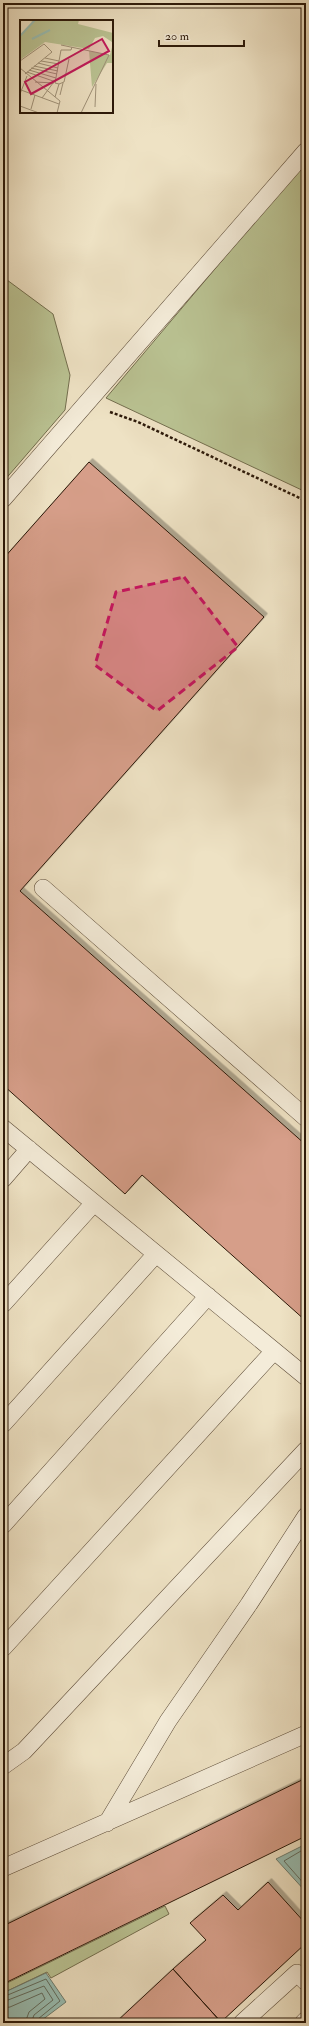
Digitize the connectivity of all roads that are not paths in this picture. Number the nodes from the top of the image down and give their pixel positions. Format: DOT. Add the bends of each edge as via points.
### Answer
graph roads {
  1 [pos="306,151"];
  2 [pos="3,499"];
  3 [pos="43,888"];
  4 [pos="306,1118"];
  5 [pos="3,1128"];
  6 [pos="29,1149"];
  7 [pos="3,1179"];
  8 [pos="94,1203"];
  9 [pos="156,1254"];
  10 [pos="208,1296"];
  11 [pos="3,1304"];
  12 [pos="274,1351"];
  13 [pos="306,1377"];
  14 [pos="3,1424"];
  15 [pos="306,1450"];
  16 [pos="306,1516"];
  17 [pos="3,1525"];
  18 [pos="3,1648"];
  19 [pos="306,1734"];
  20 [pos="3,1766"];
  21 [pos="107,1823"];
  22 [pos="3,1868"];
  23 [pos="306,1982"];
  24 [pos="306,2020"];
  25 [pos="242,2023"];
  26 [pos="303,2023"];
  1 -- 2 [label="lane"];
  3 -- 4 [label="lane"];
  5 -- 6 [label="lane"];
  6 -- 7 [label="lane"];
  6 -- 8 [label="lane"];
  8 -- 9 [label="lane"];
  8 -- 11 [label="lane"];
  9 -- 10 [label="lane"];
  9 -- 14 [label="lane"];
  10 -- 12 [label="lane"];
  10 -- 17 [label="lane"];
  12 -- 13 [label="lane"];
  12 -- 18 [label="lane"];
  15 -- 20 [label="lane" via="24,1751"];
  16 -- 21 [label="lane" via="168,1721"];
  19 -- 21 [label="lane"];
  21 -- 22 [label="lane"];
  23 -- 25 [label="lane" via="297,1973"];
  24 -- 26 [label="lane"];
}
